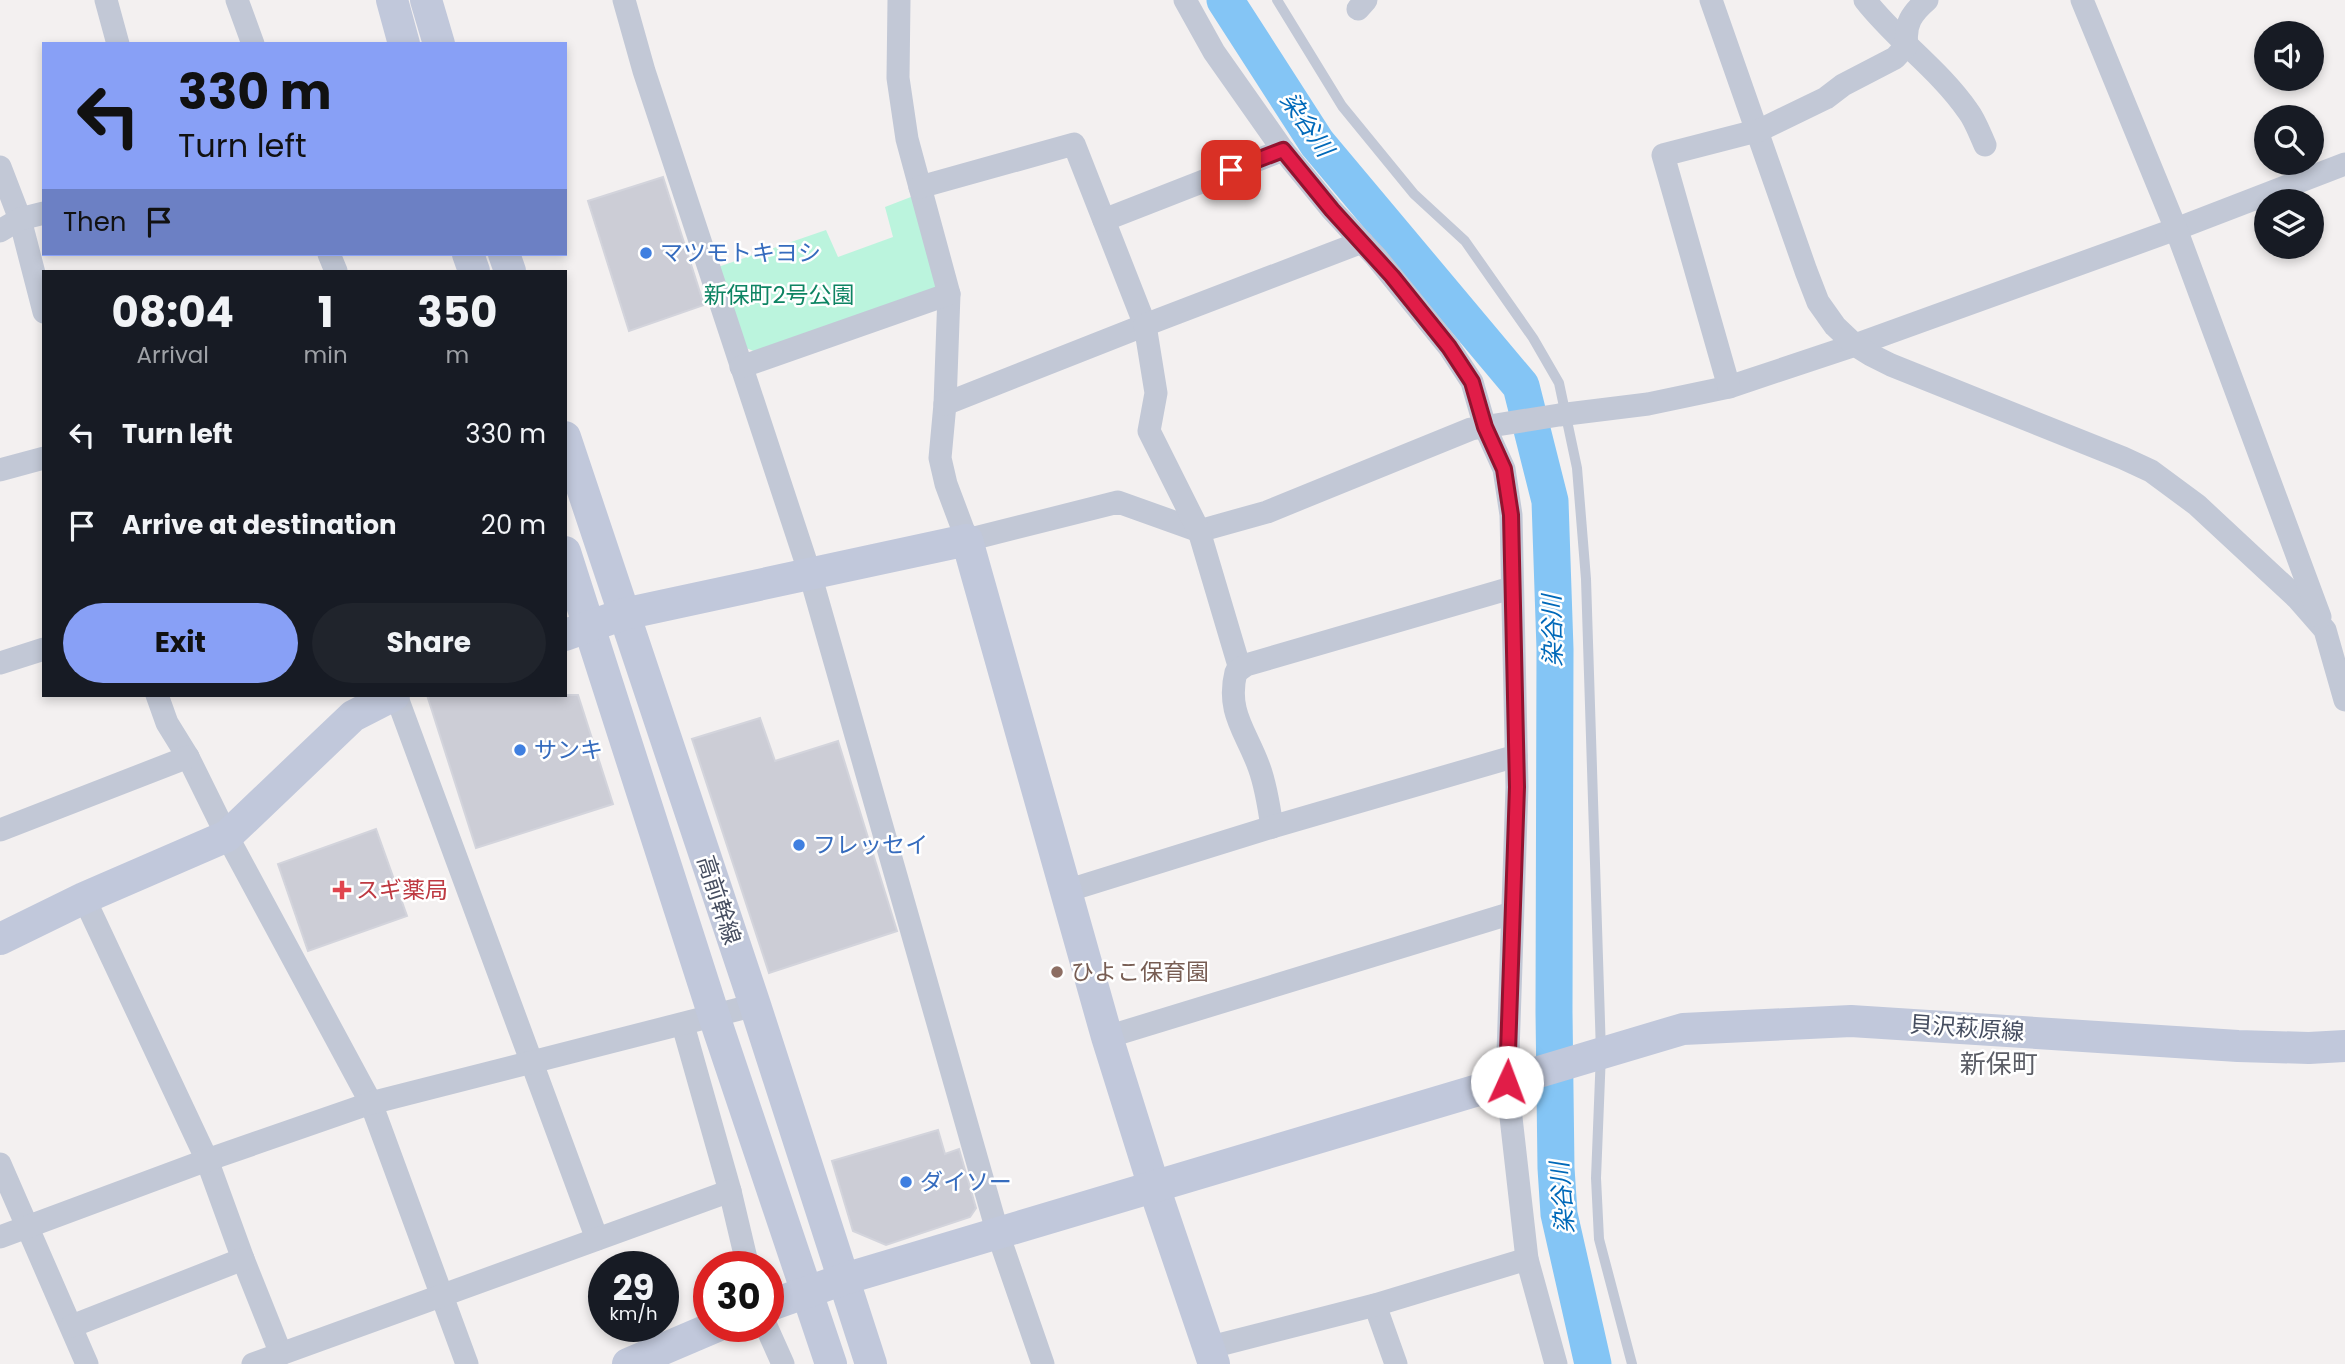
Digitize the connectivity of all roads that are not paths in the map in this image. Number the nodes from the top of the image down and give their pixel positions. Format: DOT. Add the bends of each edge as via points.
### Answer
graph roads {
  1 [pos="106,0"];
  2 [pos="237,0"];
  3 [pos="392,0"];
  4 [pos="426,0"];
  5 [pos="624,0"];
  6 [pos="899,0"];
  7 [pos="1185,0"];
  8 [pos="1277,0"];
  9 [pos="1711,0"];
  10 [pos="1865,0"];
  11 [pos="1927,0"];
  12 [pos="2082,0"];
  13 [pos="117,42"];
  14 [pos="252,42"];
  15 [pos="403,42"];
  16 [pos="438,42"];
  17 [pos="1907,45"];
  18 [pos="1755,131"];
  19 [pos="1985,145"];
  20 [pos="1283,150"];
  21 [pos="2345,164"];
  22 [pos="0,167"];
  23 [pos="920,187"];
  24 [pos="42,214"];
  25 [pos="20,219"];
  26 [pos="1104,220"];
  27 [pos="2176,229"];
  28 [pos="0,231"];
  29 [pos="1362,242"];
  30 [pos="949,294"];
  31 [pos="42,304"];
  32 [pos="1145,326"];
  33 [pos="1855,345"];
  34 [pos="741,367"];
  35 [pos="1729,387"];
  36 [pos="945,404"];
  37 [pos="1567,414"];
  38 [pos="1485,427"];
  39 [pos="567,443"];
  40 [pos="42,459"];
  41 [pos="0,470"];
  42 [pos="1199,531"];
  43 [pos="967,540"];
  44 [pos="567,565"];
  45 [pos="810,574"];
  46 [pos="1511,588"];
  47 [pos="624,614"];
  48 [pos="2325,630"];
  49 [pos="577,631"];
  50 [pos="42,650"];
  51 [pos="2340,661"];
  52 [pos="0,663"];
  53 [pos="1240,669"];
  54 [pos="158,697"];
  55 [pos="391,697"];
  56 [pos="396,697"];
  57 [pos="2345,700"];
  58 [pos="1516,756"];
  59 [pos="188,757"];
  60 [pos="1272,827"];
  61 [pos="0,830"];
  62 [pos="227,836"];
  63 [pos="1066,891"];
  64 [pos="84,898"];
  65 [pos="1512,913"];
  66 [pos="0,939"];
  67 [pos="755,1005"];
  68 [pos="714,1016"];
  69 [pos="683,1025"];
  70 [pos="1107,1037"];
  71 [pos="2345,1045"];
  72 [pos="1597,1055"];
  73 [pos="530,1062"];
  74 [pos="1512,1081"];
  75 [pos="371,1103"];
  76 [pos="207,1160"];
  77 [pos="0,1164"];
  78 [pos="1154,1187"];
  79 [pos="730,1191"];
  80 [pos="28,1227"];
  81 [pos="998,1234"];
  82 [pos="0,1237"];
  83 [pos="597,1239"];
  84 [pos="744,1251"];
  85 [pos="243,1259"];
  86 [pos="1527,1259"];
  87 [pos="844,1279"];
  88 [pos="808,1292"];
  89 [pos="440,1296"];
  90 [pos="784,1300"];
  91 [pos="1375,1304"];
  92 [pos="72,1326"];
  93 [pos="693,1336"];
  94 [pos="773,1342"];
  95 [pos="281,1354"];
  96 [pos="1210,1356"];
  97 [pos="87,1364"];
  98 [pos="253,1364"];
  99 [pos="467,1364"];
  100 [pos="628,1364"];
  101 [pos="783,1364"];
  102 [pos="831,1364"];
  103 [pos="871,1364"];
  104 [pos="1044,1364"];
  105 [pos="1396,1364"];
  106 [pos="1556,1364"];
  107 [pos="1632,1364"];
  1 -- 13 [label="street"];
  2 -- 14 [label="street"];
  3 -- 15 [label="street"];
  4 -- 16 [label="street"];
  5 -- 34 [label="street"];
  6 -- 23 [label="street" via="898,78"];
  7 -- 20 [label="street" via="1214,52"];
  8 -- 37 [label="lane" via="1342,106 1414,194 1465,241 1509,301 1559,383"];
  9 -- 18 [label="street"];
  10 -- 17 [label="street"];
  11 -- 17 [label="street" via="1912,14 1905,31"];
  12 -- 27 [label="street"];
  17 -- 18 [label="street" via="1895,58 1826,98"];
  17 -- 19 [label="street" via="1969,112"];
  18 -- 33 [label="street" via="1818,302"];
  18 -- 35 [label="street" via="1663,155"];
  20 -- 26 [label="street"];
  20 -- 29 [label="street"];
  21 -- 27 [label="street"];
  22 -- 25 [label="street"];
  23 -- 26 [label="street" via="1074,144"];
  23 -- 30 [label="street"];
  24 -- 25 [label="street"];
  25 -- 28 [label="street"];
  25 -- 31 [label="street"];
  26 -- 32 [label="street"];
  27 -- 33 [label="street"];
  27 -- 48 [label="street"];
  29 -- 32 [label="street"];
  29 -- 38 [label="street" via="1472,382"];
  30 -- 34 [label="street"];
  30 -- 36 [label="street"];
  32 -- 36 [label="street"];
  32 -- 42 [label="street" via="1156,393 1149,431"];
  33 -- 35 [label="street"];
  33 -- 48 [label="street" via="1891,365 2151,471 2248,550"];
  34 -- 45 [label="street"];
  35 -- 37 [label="street"];
  36 -- 43 [label="street" via="940,458"];
  37 -- 38 [label="street"];
  37 -- 72 [label="lane" via="1577,468 1586,579"];
  38 -- 42 [label="street" via="1267,512"];
  38 -- 46 [label="street" via="1504,469 1511,515"];
  39 -- 47 [label="street, 高前幹線"];
  40 -- 41 [label="street"];
  42 -- 43 [label="street" via="1118,502"];
  42 -- 53 [label="street"];
  43 -- 45 [label="street"];
  43 -- 63 [label="street"];
  44 -- 49 [label="street, 高前幹線"];
  45 -- 47 [label="street"];
  45 -- 81 [label="street"];
  46 -- 53 [label="street"];
  46 -- 58 [label="street"];
  47 -- 49 [label="street"];
  47 -- 67 [label="street, 高前幹線"];
  48 -- 51 [label="street"];
  49 -- 68 [label="street, 高前幹線"];
  50 -- 52 [label="street"];
  51 -- 57 [label="street"];
  53 -- 60 [label="street" via="1231,692 1259,765"];
  54 -- 59 [label="street"];
  55 -- 62 [label="street" via="354,716"];
  56 -- 73 [label="street"];
  58 -- 60 [label="street"];
  58 -- 65 [label="street"];
  59 -- 61 [label="street"];
  59 -- 62 [label="street"];
  60 -- 63 [label="street"];
  62 -- 64 [label="street"];
  62 -- 75 [label="street"];
  63 -- 70 [label="street"];
  64 -- 66 [label="street"];
  64 -- 76 [label="street"];
  65 -- 70 [label="street"];
  65 -- 74 [label="street"];
  67 -- 68 [label="street"];
  67 -- 87 [label="street, 高前幹線"];
  68 -- 69 [label="street"];
  68 -- 88 [label="street, 高前幹線"];
  69 -- 73 [label="street"];
  69 -- 79 [label="street"];
  70 -- 78 [label="street"];
  71 -- 72 [label="street, 貝沢萩原線" via="2238,1046 1851,1021 1683,1029"];
  72 -- 74 [label="street, 貝沢萩原線"];
  72 -- 107 [label="lane" via="1599,1239"];
  73 -- 75 [label="street"];
  73 -- 83 [label="street"];
  74 -- 78 [label="street, 貝沢萩原線"];
  74 -- 86 [label="street"];
  75 -- 76 [label="street"];
  75 -- 89 [label="street"];
  76 -- 80 [label="street"];
  76 -- 85 [label="street"];
  77 -- 80 [label="street"];
  78 -- 81 [label="street, 貝沢萩原線"];
  78 -- 96 [label="street"];
  79 -- 83 [label="street"];
  79 -- 84 [label="street"];
  80 -- 82 [label="street"];
  80 -- 92 [label="street"];
  81 -- 87 [label="street, 貝沢萩原線"];
  81 -- 104 [label="street"];
  83 -- 89 [label="street"];
  85 -- 92 [label="street"];
  85 -- 95 [label="street"];
  86 -- 91 [label="street"];
  86 -- 106 [label="street"];
  87 -- 88 [label="street, 貝沢萩原線"];
  87 -- 103 [label="street, 高前幹線"];
  88 -- 90 [label="street, 貝沢萩原線"];
  88 -- 102 [label="street, 高前幹線"];
  89 -- 95 [label="street"];
  89 -- 99 [label="street"];
  91 -- 96 [label="street"];
  91 -- 105 [label="street"];
  92 -- 97 [label="street"];
  93 -- 100 [label="street"];
  94 -- 101 [label="street"];
  95 -- 98 [label="street"];
}
